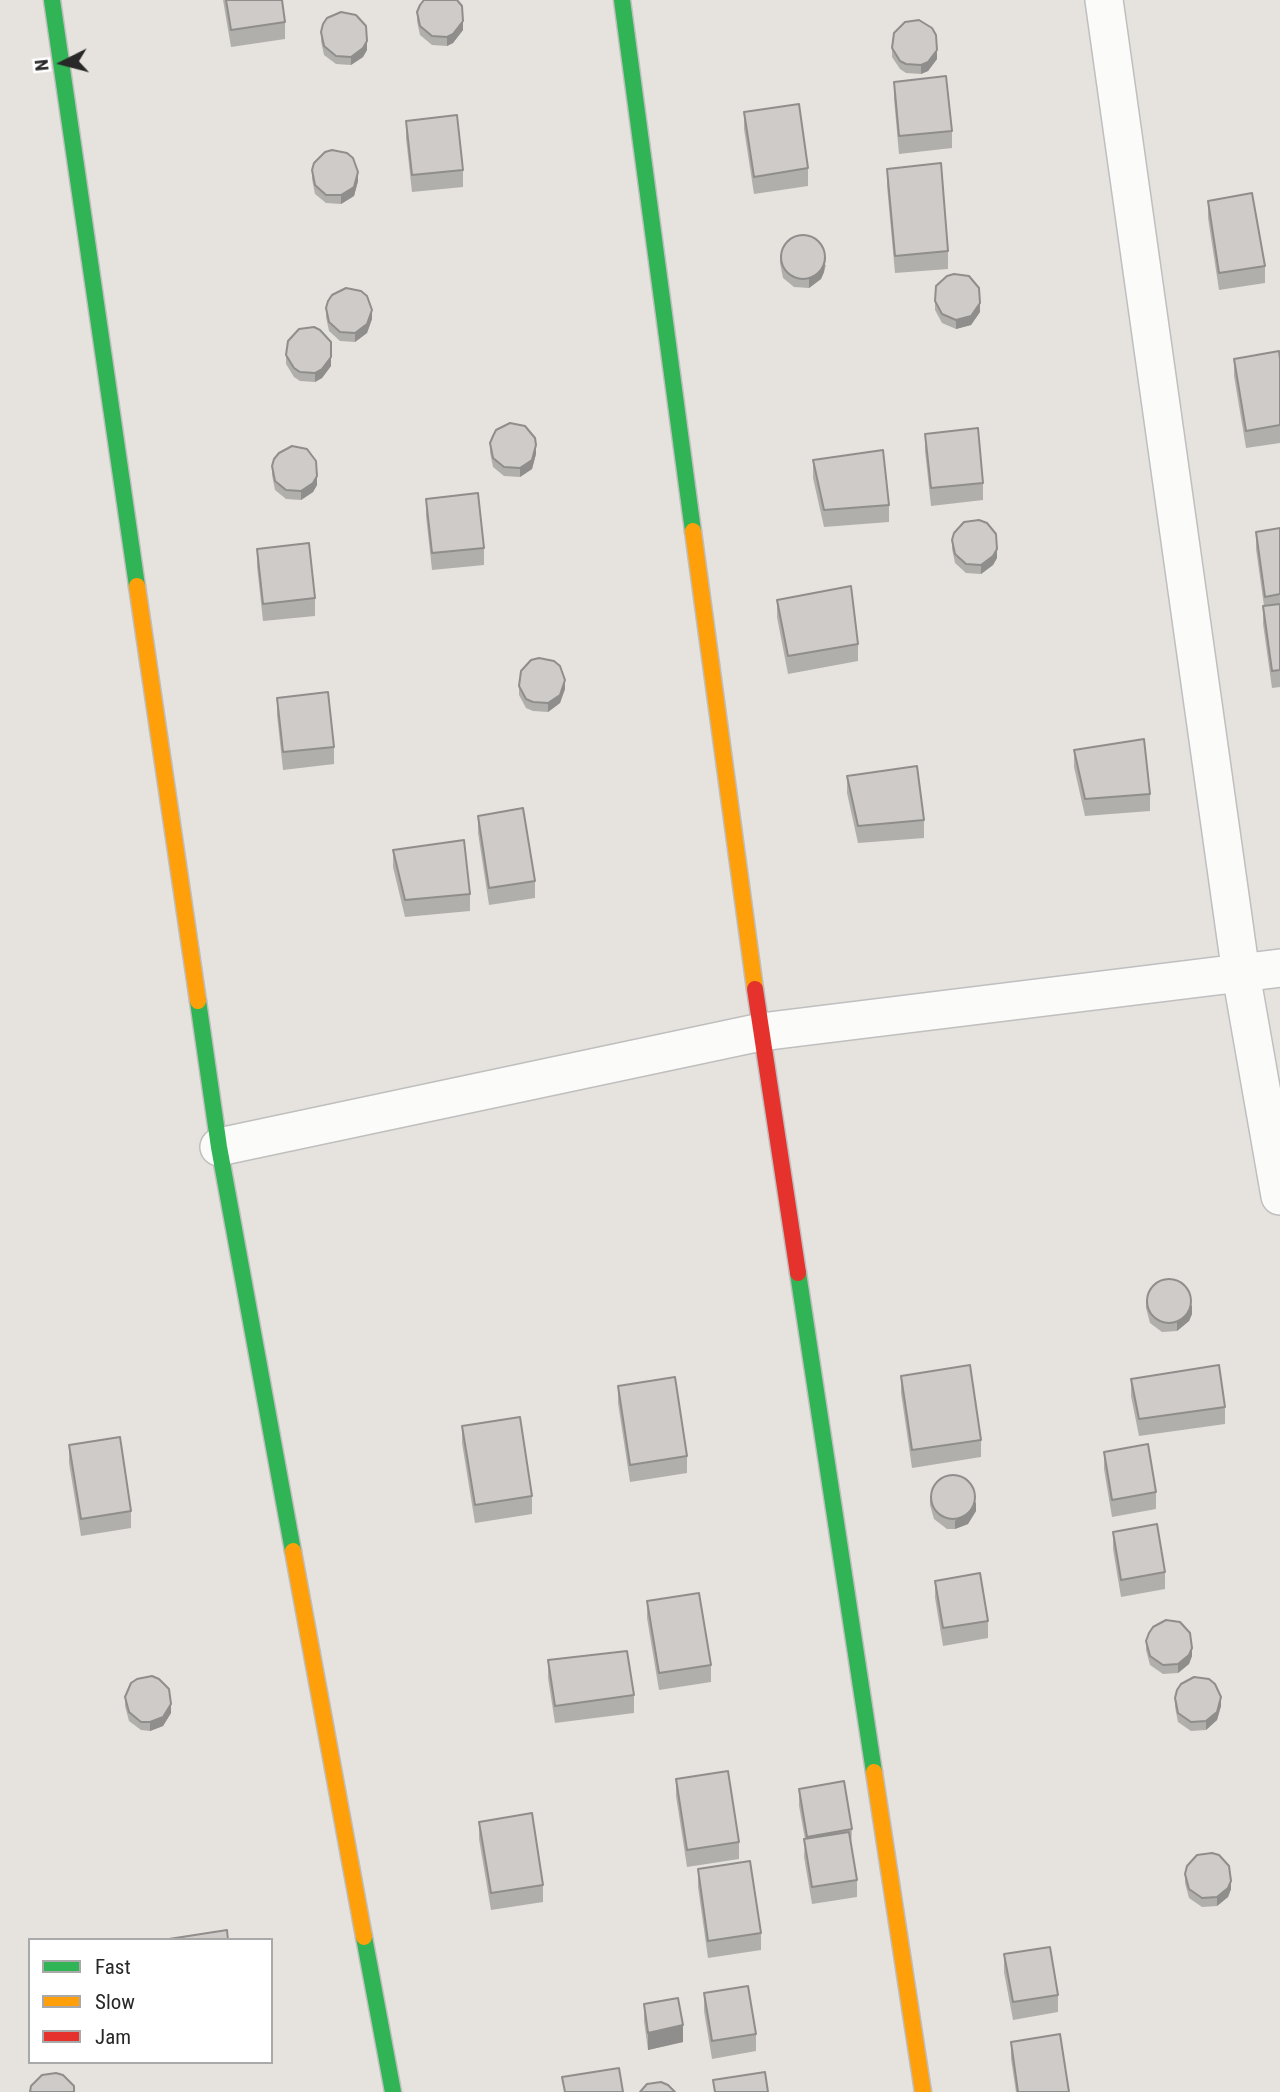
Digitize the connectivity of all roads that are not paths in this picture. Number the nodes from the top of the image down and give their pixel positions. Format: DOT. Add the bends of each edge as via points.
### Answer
graph roads {
  1 [pos="52,0"];
  2 [pos="622,0"];
  3 [pos="1104,0"];
  4 [pos="1280,968"];
  5 [pos="1241,974"];
  6 [pos="761,1032"];
  7 [pos="219,1147"];
  8 [pos="1280,1196"];
  9 [pos="393,2092"];
  10 [pos="923,2092"];
  1 -- 7 [label="street"];
  2 -- 6 [label="street"];
  3 -- 5 [label="street"];
  4 -- 5 [label="street"];
  5 -- 6 [label="street"];
  5 -- 8 [label="street"];
  6 -- 7 [label="street"];
  6 -- 10 [label="street"];
  7 -- 9 [label="street"];
}
